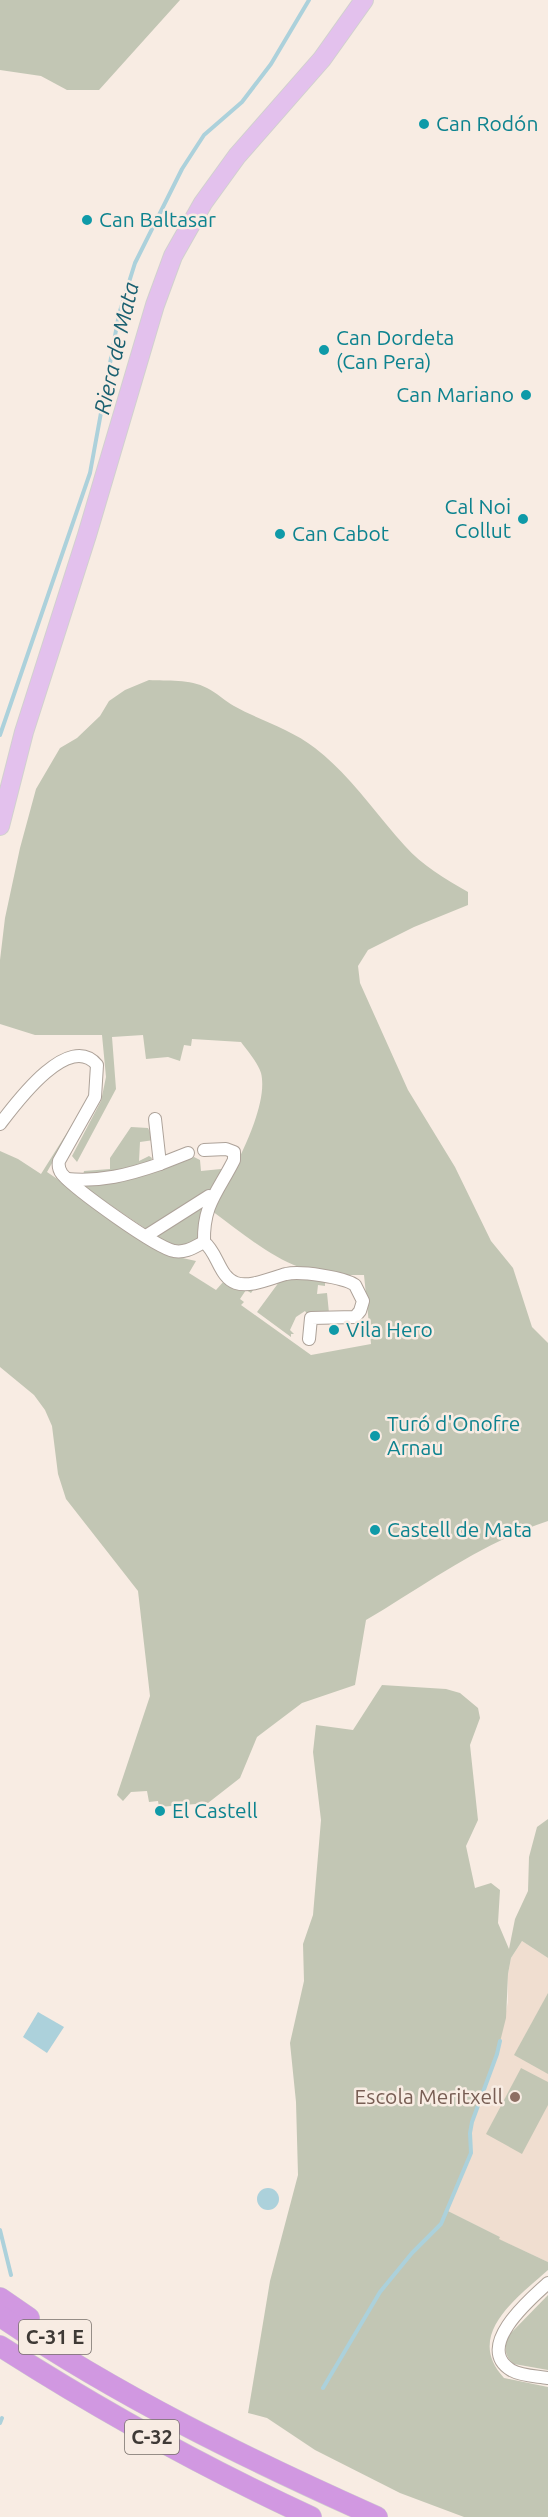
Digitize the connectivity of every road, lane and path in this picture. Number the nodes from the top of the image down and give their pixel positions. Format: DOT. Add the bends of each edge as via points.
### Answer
graph roads {
  1 [pos="359,4"];
  2 [pos="0,826"];
  3 [pos="155,1119"];
  4 [pos="0,1124"];
  5 [pos="204,1150"];
  6 [pos="188,1153"];
  7 [pos="160,1164"];
  8 [pos="68,1179"];
  9 [pos="213,1197"];
  10 [pos="146,1236"];
  11 [pos="204,1242"];
  12 [pos="309,1339"];
  13 [pos="548,2283"];
  14 [pos="0,2298"];
  15 [pos="0,2316"];
  16 [pos="0,2346"];
  17 [pos="548,2378"];
  18 [pos="106,2380"];
  19 [pos="311,2517"];
  20 [pos="377,2517"];
  1 -- 2 [label="main road" via="322,59 237,156 203,203 173,256 22,740"];
  3 -- 7 [label="street"];
  4 -- 8 [label="street" via="26,1090 50,1070 76,1055 89,1057 97,1065 95,1097 58,1161 61,1173"];
  5 -- 9 [label="street" via="234,1152 234,1160"];
  6 -- 7 [label="street"];
  7 -- 8 [label="street" via="105,1180"];
  8 -- 10 [label="street"];
  9 -- 10 [label="street"];
  9 -- 11 [label="street" via="204,1220"];
  10 -- 11 [label="street" via="174,1251 192,1249"];
  11 -- 12 [label="street" via="229,1279 237,1283 297,1273 348,1281 358,1288 363,1301 358,1314 311,1318"];
  13 -- 17 [label="street" via="507,2325 499,2348 510,2369"];
  14 -- 18 [label="highway, C-31 E" via="77,2353"];
  15 -- 18 [label="highway, C-32"];
  16 -- 19 [label="highway, C-32" via="176,2451"];
  18 -- 20 [label="highway, C-32" via="252,2461"];
}
